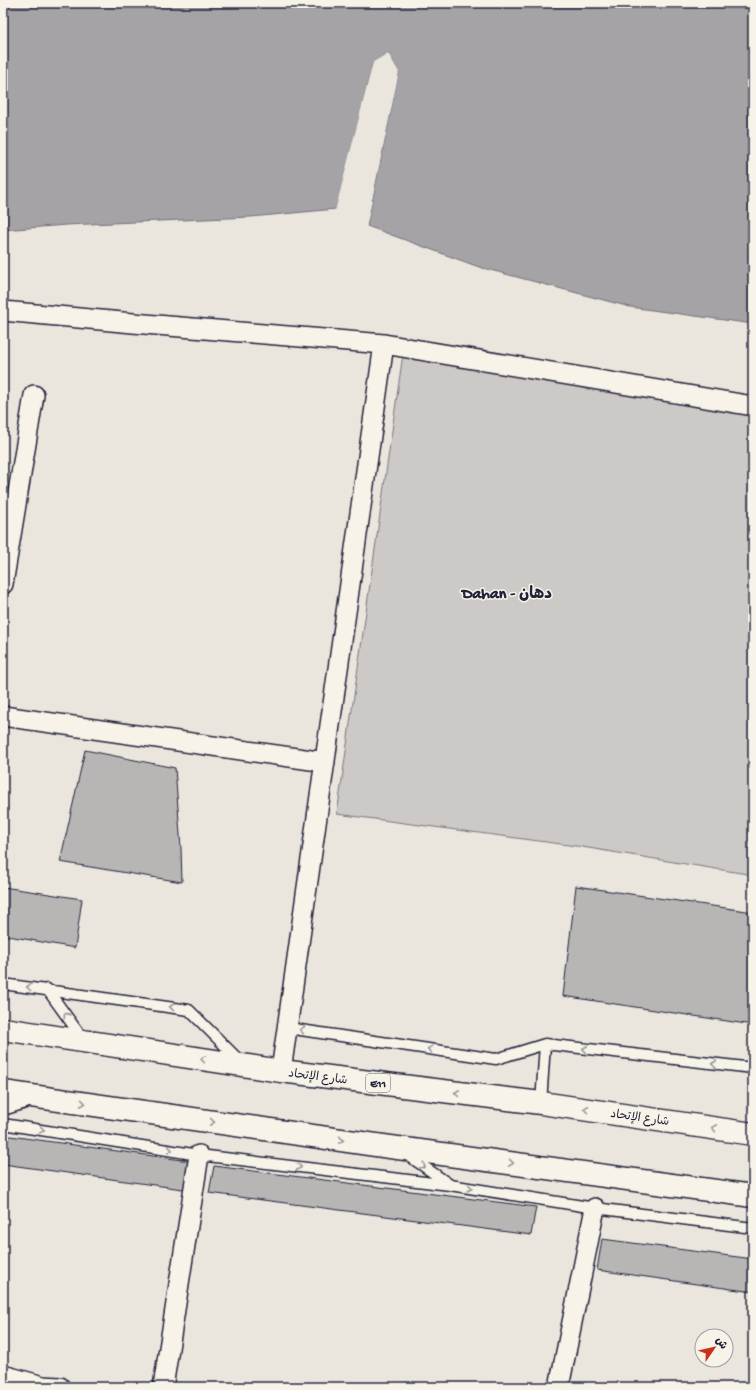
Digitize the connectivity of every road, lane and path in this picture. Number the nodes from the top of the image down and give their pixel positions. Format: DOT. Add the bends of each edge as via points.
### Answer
graph roads {
  1 [pos="3,310"];
  2 [pos="384,344"];
  3 [pos="34,395"];
  4 [pos="753,406"];
  5 [pos="3,584"];
  6 [pos="3,716"];
  7 [pos="324,762"];
  8 [pos="3,984"];
  9 [pos="47,989"];
  10 [pos="287,1028"];
  11 [pos="3,1029"];
  12 [pos="84,1040"];
  13 [pos="546,1044"];
  14 [pos="243,1065"];
  15 [pos="752,1070"];
  16 [pos="281,1071"];
  17 [pos="3,1092"];
  18 [pos="42,1098"];
  19 [pos="541,1103"];
  20 [pos="3,1110"];
  21 [pos="3,1124"];
  22 [pos="753,1134"];
  23 [pos="396,1147"];
  24 [pos="199,1155"];
  25 [pos="450,1185"];
  26 [pos="753,1196"];
  27 [pos="594,1208"];
  28 [pos="753,1228"];
  29 [pos="3,1375"];
  30 [pos="48,1387"];
  31 [pos="162,1387"];
  32 [pos="559,1387"];
  1 -- 2 [label="street"];
  2 -- 4 [label="street"];
  2 -- 7 [label="street"];
  3 -- 5 [label="street"];
  6 -- 7 [label="street"];
  7 -- 10 [label="street"];
  9 -- 8 [label="lane, one-way"];
  12 -- 9 [label="lane, one-way"];
  14 -- 9 [label="lane, one-way" via="189,1010"];
  13 -- 10 [label="lane, one-way" via="496,1059"];
  10 -- 16 [label="street"];
  11 -- 12 [label="main road, شارع الإتحاد / E11"];
  14 -- 12 [label="main road, شارع الإتحاد / E11, one-way"];
  15 -- 13 [label="lane, one-way"];
  13 -- 19 [label="lane"];
  14 -- 16 [label="main road, شارع الإتحاد / E11"];
  19 -- 16 [label="main road, شارع الإتحاد / E11, one-way"];
  17 -- 18 [label="main road"];
  18 -- 20 [label="lane"];
  18 -- 23 [label="main road, one-way"];
  22 -- 19 [label="main road, شارع الإتحاد / E11, one-way"];
  21 -- 24 [label="lane, one-way"];
  23 -- 25 [label="lane, one-way"];
  23 -- 26 [label="main road, one-way"];
  24 -- 25 [label="lane, one-way"];
  24 -- 31 [label="street"];
  25 -- 27 [label="lane, one-way"];
  27 -- 28 [label="lane"];
  27 -- 32 [label="street"];
  29 -- 30 [label="street"];
}
